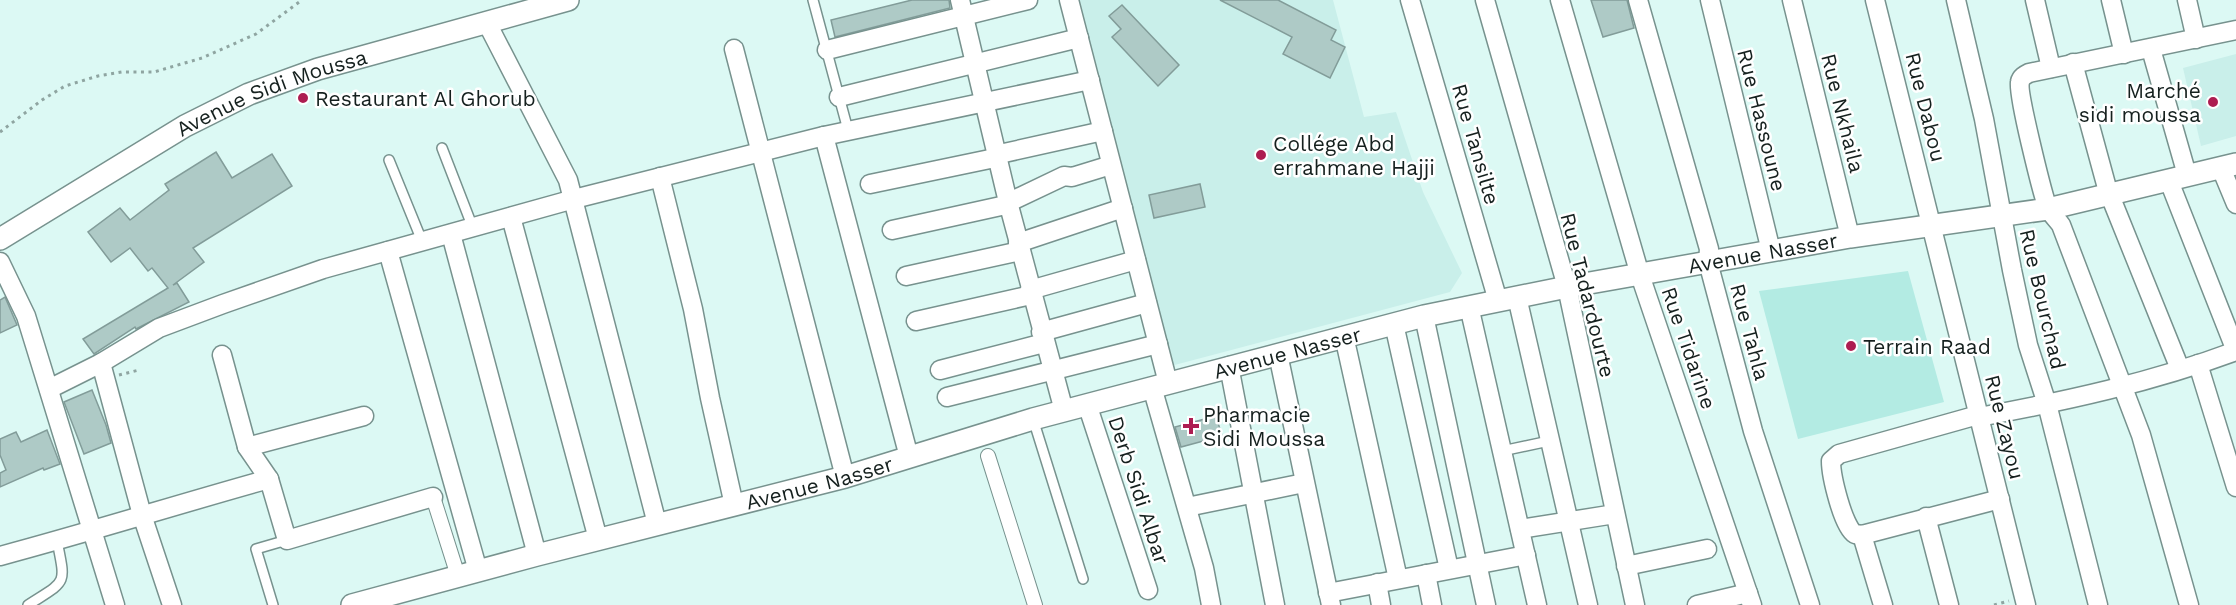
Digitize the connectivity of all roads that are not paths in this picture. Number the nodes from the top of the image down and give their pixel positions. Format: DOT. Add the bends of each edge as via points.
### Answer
graph roads {
  1 [pos="568,0"];
  2 [pos="813,0"];
  3 [pos="1028,0"];
  4 [pos="1069,0"];
  5 [pos="1410,0"];
  6 [pos="1485,0"];
  7 [pos="1560,0"];
  8 [pos="1638,0"];
  9 [pos="1710,0"];
  10 [pos="1792,0"];
  11 [pos="1875,0"];
  12 [pos="1956,0"];
  13 [pos="2035,0"];
  14 [pos="2111,0"];
  15 [pos="2187,0"];
  16 [pos="962,9"];
  17 [pos="487,23"];
  18 [pos="2236,30"];
  19 [pos="1079,38"];
  20 [pos="2196,39"];
  21 [pos="734,49"];
  22 [pos="2151,49"];
  23 [pos="827,50"];
  24 [pos="2124,54"];
  25 [pos="2073,63"];
  26 [pos="976,64"];
  27 [pos="2051,68"];
  28 [pos="1090,80"];
  29 [pos="839,97"];
  30 [pos="985,102"];
  31 [pos="848,130"];
  32 [pos="1103,131"];
  33 [pos="824,136"];
  34 [pos="442,148"];
  35 [pos="762,152"];
  36 [pos="998,156"];
  37 [pos="389,160"];
  38 [pos="1111,165"];
  39 [pos="2228,166"];
  40 [pos="660,177"];
  41 [pos="2178,178"];
  42 [pos="870,184"];
  43 [pos="2111,195"];
  44 [pos="574,199"];
  45 [pos="1008,202"];
  46 [pos="2236,204"];
  47 [pos="1123,208"];
  48 [pos="2048,209"];
  49 [pos="2002,215"];
  50 [pos="511,217"];
  51 [pos="1933,225"];
  52 [pos="473,228"];
  53 [pos="892,230"];
  54 [pos="451,234"];
  55 [pos="1850,237"];
  56 [pos="0,239"];
  57 [pos="422,241"];
  58 [pos="1019,247"];
  59 [pos="388,251"];
  60 [pos="1771,251"];
  61 [pos="1136,260"];
  62 [pos="0,262"];
  63 [pos="1708,262"];
  64 [pos="1640,275"];
  65 [pos="906,276"];
  66 [pos="1567,287"];
  67 [pos="1030,292"];
  68 [pos="1507,299"];
  69 [pos="1147,303"];
  70 [pos="1469,306"];
  71 [pos="1424,316"];
  72 [pos="916,321"];
  73 [pos="1394,324"];
  74 [pos="1344,336"];
  75 [pos="1043,337"];
  76 [pos="1158,344"];
  77 [pos="2236,351"];
  78 [pos="1278,354"];
  79 [pos="222,355"];
  80 [pos="101,363"];
  81 [pos="2198,364"];
  82 [pos="1229,366"];
  83 [pos="2180,369"];
  84 [pos="940,370"];
  85 [pos="1052,371"];
  86 [pos="1160,385"];
  87 [pos="2123,386"];
  88 [pos="49,389"];
  89 [pos="947,397"];
  90 [pos="1087,404"];
  91 [pos="2047,404"];
  92 [pos="1064,411"];
  93 [pos="364,416"];
  94 [pos="1979,416"];
  95 [pos="1033,419"];
  96 [pos="1550,441"];
  97 [pos="247,447"];
  98 [pos="985,447"];
  99 [pos="1502,451"];
  100 [pos="909,457"];
  101 [pos="845,477"];
  102 [pos="269,479"];
  103 [pos="1304,483"];
  104 [pos="2236,487"];
  105 [pos="1252,493"];
  106 [pos="433,497"];
  107 [pos="2000,499"];
  108 [pos="734,505"];
  109 [pos="1186,507"];
  110 [pos="1615,514"];
  111 [pos="142,515"];
  112 [pos="1926,517"];
  113 [pos="1569,522"];
  114 [pos="657,524"];
  115 [pos="1520,530"];
  116 [pos="92,532"];
  117 [pos="1862,535"];
  118 [pos="598,539"];
  119 [pos="287,540"];
  120 [pos="57,541"];
  121 [pos="1707,549"];
  122 [pos="537,555"];
  123 [pos="1526,555"];
  124 [pos="0,556"];
  125 [pos="1477,563"];
  126 [pos="1626,566"];
  127 [pos="1449,569"];
  128 [pos="468,574"];
  129 [pos="1426,574"];
  130 [pos="1083,579"];
  131 [pos="1398,579"];
  132 [pos="1377,584"];
  133 [pos="1148,590"];
  134 [pos="398,599"];
  135 [pos="1330,599"];
  136 [pos="1750,599"];
  137 [pos="28,605"];
  138 [pos="115,605"];
  139 [pos="172,605"];
  140 [pos="273,605"];
  141 [pos="352,605"];
  142 [pos="1035,605"];
  143 [pos="1211,605"];
  144 [pos="1275,605"];
  145 [pos="1381,605"];
  146 [pos="1432,605"];
  147 [pos="1486,605"];
  148 [pos="1537,605"];
  149 [pos="1588,605"];
  150 [pos="1635,605"];
  151 [pos="1697,605"];
  152 [pos="1810,605"];
  153 [pos="1882,605"];
  154 [pos="1949,605"];
  155 [pos="2026,605"];
  156 [pos="2098,605"];
  157 [pos="2189,605"];
  1 -- 17 [label="street, Avenue Sidi Moussa"];
  2 -- 23 [label="lane"];
  3 -- 16 [label="street"];
  4 -- 19 [label="street"];
  5 -- 68 [label="street, Rue Tansilte"];
  6 -- 66 [label="street, Rue Tadardourte"];
  7 -- 64 [label="street, Rue Tidarine"];
  8 -- 63 [label="street, Rue Tahla" via="1709,249"];
  9 -- 60 [label="street, Rue Hassoune"];
  10 -- 55 [label="street, Rue Nkhaila"];
  11 -- 51 [label="street, Rue Dabou"];
  12 -- 49 [label="street, Rue Bourchad"];
  13 -- 27 [label="street"];
  14 -- 24 [label="street"];
  15 -- 20 [label="street"];
  16 -- 23 [label="street"];
  16 -- 26 [label="street"];
  17 -- 44 [label="street" via="568,180"];
  17 -- 56 [label="street, Avenue Sidi Moussa" via="318,69 249,94 184,126"];
  18 -- 20 [label="street"];
  19 -- 26 [label="street"];
  19 -- 28 [label="street"];
  20 -- 22 [label="street"];
  21 -- 35 [label="street"];
  22 -- 24 [label="street"];
  22 -- 41 [label="street"];
  23 -- 29 [label="lane"];
  24 -- 25 [label="street"];
  25 -- 27 [label="street"];
  25 -- 43 [label="street"];
  26 -- 29 [label="street"];
  26 -- 30 [label="street"];
  27 -- 48 [label="street" via="2023,76 2019,91"];
  28 -- 30 [label="street"];
  28 -- 32 [label="street"];
  29 -- 31 [label="lane"];
  30 -- 31 [label="street"];
  30 -- 36 [label="street"];
  31 -- 33 [label="street"];
  32 -- 36 [label="street"];
  32 -- 38 [label="street"];
  33 -- 35 [label="street"];
  33 -- 100 [label="street"];
  34 -- 52 [label="lane"];
  35 -- 40 [label="street"];
  35 -- 101 [label="street"];
  36 -- 42 [label="street"];
  36 -- 45 [label="street"];
  37 -- 57 [label="lane"];
  38 -- 45 [label="street" via="1064,176"];
  38 -- 47 [label="street"];
  39 -- 41 [label="street, Avenue Nasser"];
  39 -- 46 [label="street"];
  40 -- 44 [label="street"];
  40 -- 108 [label="street" via="693,309"];
  41 -- 43 [label="street, Avenue Nasser"];
  41 -- 77 [label="street"];
  43 -- 48 [label="street, Avenue Nasser"];
  43 -- 83 [label="street"];
  44 -- 50 [label="street"];
  44 -- 114 [label="street"];
  45 -- 53 [label="street"];
  45 -- 58 [label="street"];
  47 -- 58 [label="street" via="1075,222"];
  47 -- 61 [label="street"];
  48 -- 49 [label="street, Avenue Nasser"];
  48 -- 87 [label="street" via="2061,225"];
  49 -- 51 [label="street, Avenue Nasser"];
  49 -- 91 [label="street, Rue Bourchad" via="2028,345"];
  50 -- 52 [label="street"];
  50 -- 118 [label="street"];
  51 -- 55 [label="street, Avenue Nasser"];
  51 -- 94 [label="street, Rue Zayou"];
  52 -- 54 [label="street"];
  54 -- 57 [label="street"];
  54 -- 122 [label="street"];
  55 -- 60 [label="street, Avenue Nasser"];
  57 -- 59 [label="street"];
  58 -- 65 [label="street"];
  58 -- 67 [label="street"];
  59 -- 80 [label="street" via="323,269 190,316 151,332"];
  59 -- 128 [label="street"];
  60 -- 63 [label="street, Avenue Nasser"];
  61 -- 67 [label="street"];
  61 -- 69 [label="street"];
  62 -- 88 [label="street" via="26,316"];
  63 -- 64 [label="street, Avenue Nasser"];
  63 -- 152 [label="street, Rue Tahla" via="1754,431"];
  64 -- 66 [label="street, Avenue Nasser"];
  64 -- 136 [label="street, Rue Tidarine"];
  66 -- 68 [label="street, Avenue Nasser"];
  66 -- 110 [label="street, Rue Tadardourte"];
  67 -- 72 [label="street"];
  67 -- 75 [label="street"];
  68 -- 70 [label="street, Avenue Nasser"];
  68 -- 96 [label="street, Rue Tansilte"];
  69 -- 75 [label="street"];
  69 -- 76 [label="street"];
  70 -- 71 [label="street, Avenue Nasser"];
  70 -- 99 [label="street"];
  71 -- 73 [label="street, Avenue Nasser"];
  71 -- 125 [label="street"];
  73 -- 74 [label="street, Avenue Nasser"];
  73 -- 127 [label="street"];
  74 -- 78 [label="street, Avenue Nasser"];
  74 -- 131 [label="street"];
  75 -- 84 [label="street"];
  75 -- 85 [label="street"];
  76 -- 85 [label="street"];
  76 -- 86 [label="street"];
  77 -- 81 [label="street"];
  78 -- 82 [label="street, Avenue Nasser"];
  78 -- 103 [label="street"];
  79 -- 97 [label="street"];
  80 -- 88 [label="street"];
  80 -- 111 [label="street"];
  81 -- 83 [label="street"];
  81 -- 104 [label="street"];
  82 -- 86 [label="street, Avenue Nasser"];
  82 -- 105 [label="street"];
  83 -- 87 [label="street"];
  85 -- 89 [label="street"];
  85 -- 92 [label="street"];
  86 -- 90 [label="street, Avenue Nasser"];
  86 -- 109 [label="street"];
  87 -- 91 [label="street"];
  87 -- 157 [label="street" via="2141,435"];
  88 -- 116 [label="street"];
  90 -- 92 [label="street, Avenue Nasser"];
  90 -- 133 [label="street, Derb Sidi Albar"];
  91 -- 94 [label="street"];
  91 -- 156 [label="street, Rue Bourchad"];
  92 -- 95 [label="street, Avenue Nasser"];
  93 -- 97 [label="street"];
  94 -- 107 [label="street, Rue Zayou"];
  94 -- 117 [label="street" via="1833,457 1832,472 1847,524 1851,533"];
  95 -- 98 [label="street, Avenue Nasser"];
  95 -- 130 [label="lane"];
  96 -- 99 [label="lane"];
  96 -- 113 [label="street, Rue Tansilte"];
  97 -- 102 [label="street"];
  98 -- 100 [label="street, Avenue Nasser"];
  98 -- 142 [label="street"];
  99 -- 115 [label="street"];
  100 -- 101 [label="street, Avenue Nasser"];
  101 -- 108 [label="street, Avenue Nasser"];
  102 -- 111 [label="street"];
  102 -- 119 [label="street"];
  103 -- 105 [label="street"];
  103 -- 135 [label="street"];
  105 -- 109 [label="street"];
  105 -- 144 [label="street"];
  106 -- 119 [label="street"];
  106 -- 128 [label="street"];
  107 -- 112 [label="street"];
  107 -- 155 [label="street, Rue Zayou"];
  108 -- 114 [label="street, Avenue Nasser"];
  109 -- 143 [label="street"];
  110 -- 113 [label="street"];
  110 -- 126 [label="street, Rue Tadardourte"];
  111 -- 116 [label="street"];
  111 -- 139 [label="street"];
  112 -- 117 [label="street"];
  112 -- 154 [label="street"];
  113 -- 115 [label="street"];
  113 -- 149 [label="street, Rue Tansilte"];
  114 -- 118 [label="street, Avenue Nasser"];
  115 -- 123 [label="street"];
  116 -- 120 [label="street"];
  116 -- 138 [label="street"];
  117 -- 153 [label="street"];
  118 -- 122 [label="street, Avenue Nasser"];
  119 -- 140 [label="lane" via="256,549"];
  120 -- 124 [label="street"];
  120 -- 137 [label="lane" via="64,574 60,585"];
  121 -- 126 [label="street"];
  122 -- 128 [label="street, Avenue Nasser"];
  123 -- 125 [label="street"];
  123 -- 148 [label="street"];
  125 -- 127 [label="street"];
  125 -- 147 [label="street"];
  126 -- 150 [label="street, Rue Tadardourte"];
  127 -- 129 [label="street"];
  128 -- 134 [label="street, Avenue Nasser"];
  129 -- 131 [label="street"];
  129 -- 146 [label="street"];
  131 -- 132 [label="street"];
  132 -- 135 [label="street"];
  132 -- 145 [label="street"];
  134 -- 141 [label="street, Avenue Nasser"];
  136 -- 151 [label="street"];
}
